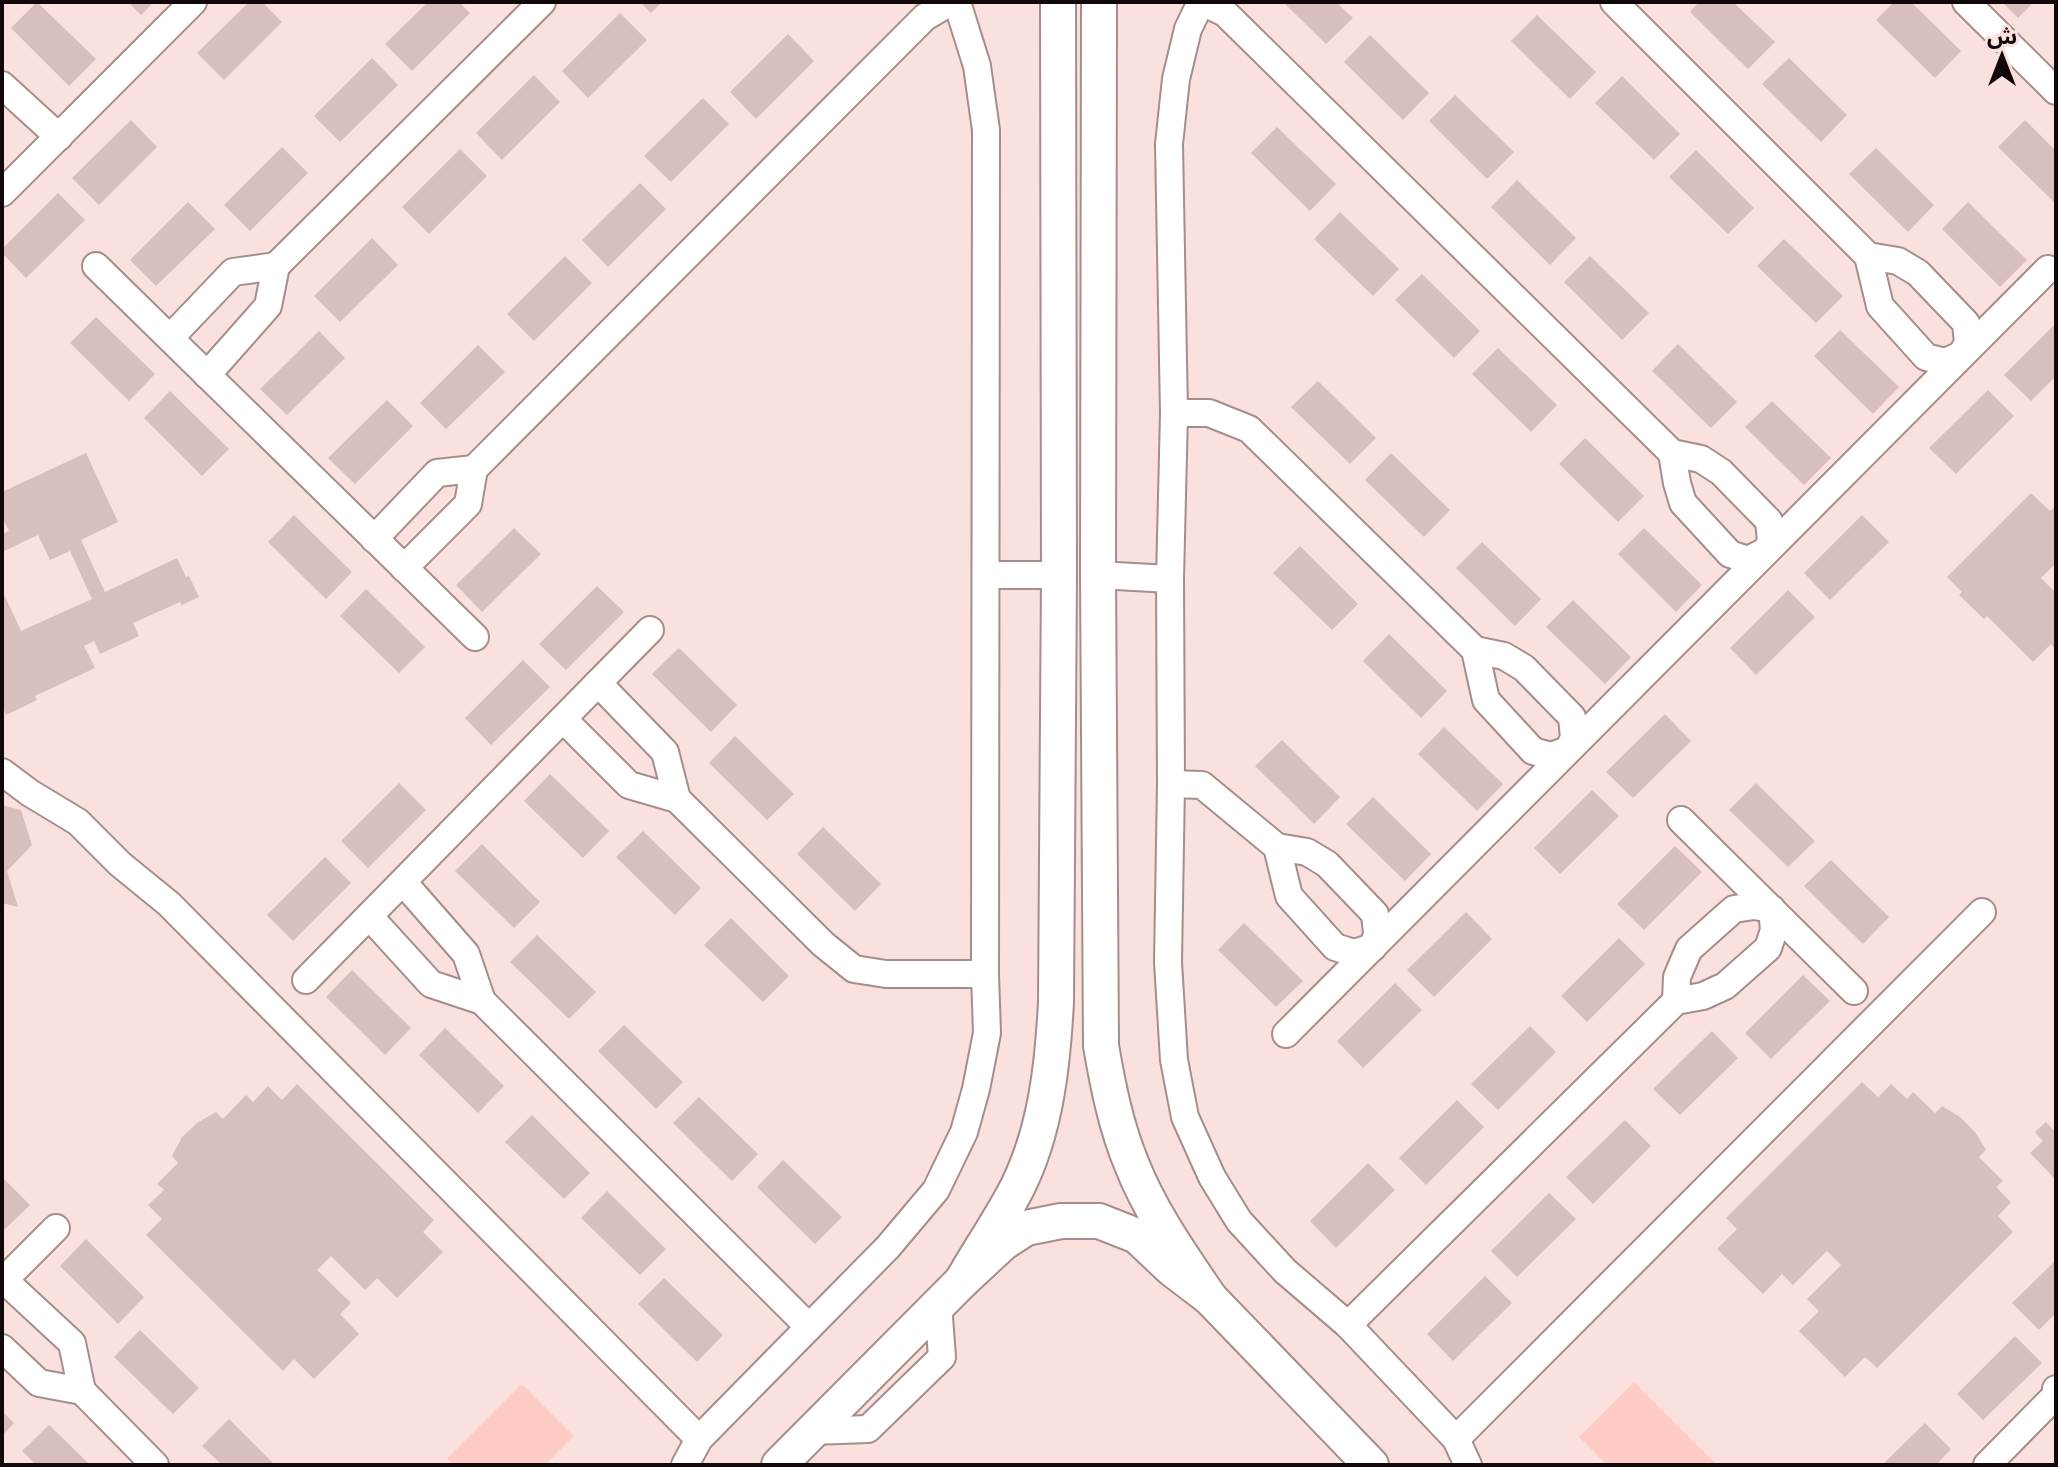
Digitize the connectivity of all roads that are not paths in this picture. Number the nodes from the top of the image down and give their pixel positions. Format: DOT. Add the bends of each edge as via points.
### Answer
graph roads {
  1 [pos="193,2"];
  2 [pos="542,2"];
  3 [pos="954,2"];
  4 [pos="1038,2"];
  5 [pos="1058,2"];
  6 [pos="1099,2"];
  7 [pos="1118,2"];
  8 [pos="1202,2"];
  9 [pos="1614,2"];
  10 [pos="1966,2"];
  11 [pos="1058,58"];
  12 [pos="2,85"];
  13 [pos="2056,91"];
  14 [pos="1100,111"];
  15 [pos="59,137"];
  16 [pos="7,177"];
  17 [pos="1868,256"];
  18 [pos="96,266"];
  19 [pos="276,266"];
  20 [pos="2048,269"];
  21 [pos="170,338"];
  22 [pos="1961,355"];
  23 [pos="207,375"];
  24 [pos="1174,413"];
  25 [pos="1672,453"];
  26 [pos="474,469"];
  27 [pos="374,539"];
  28 [pos="1766,551"];
  29 [pos="404,568"];
  30 [pos="987,575"];
  31 [pos="1059,575"];
  32 [pos="1098,575"];
  33 [pos="1170,579"];
  34 [pos="650,630"];
  35 [pos="475,637"];
  36 [pos="1475,650"];
  37 [pos="598,683"];
  38 [pos="563,719"];
  39 [pos="1568,750"];
  40 [pos="2,772"];
  41 [pos="1171,784"];
  42 [pos="677,799"];
  43 [pos="1681,820"];
  44 [pos="1277,847"];
  45 [pos="403,882"];
  46 [pos="1772,909"];
  47 [pos="1982,912"];
  48 [pos="369,916"];
  49 [pos="1373,947"];
  50 [pos="985,974"];
  51 [pos="306,980"];
  52 [pos="1854,991"];
  53 [pos="482,1001"];
  54 [pos="1676,1001"];
  55 [pos="1286,1034"];
  56 [pos="56,1228"];
  57 [pos="3,1281"];
  58 [pos="950,1293"];
  59 [pos="1210,1298"];
  60 [pos="1348,1325"];
  61 [pos="809,1327"];
  62 [pos="2,1348"];
  63 [pos="82,1391"];
  64 [pos="2056,1394"];
  65 [pos="699,1439"];
  66 [pos="1456,1439"];
  67 [pos="155,1465"];
  68 [pos="685,1465"];
  69 [pos="779,1465"];
  70 [pos="1371,1465"];
  71 [pos="1468,1465"];
  72 [pos="1987,1465"];
  1 -- 15 [label="street"];
  2 -- 19 [label="street"];
  3 -- 26 [label="street" via="925,17"];
  3 -- 30 [label="street" via="977,66 986,130"];
  4 -- 11 [label="main road"];
  5 -- 11 [label="main road"];
  6 -- 14 [label="main road"];
  7 -- 14 [label="main road"];
  8 -- 24 [label="street" via="1188,29 1176,79 1169,144"];
  8 -- 25 [label="street" via="1225,13"];
  9 -- 17 [label="street"];
  10 -- 13 [label="street"];
  11 -- 31 [label="main road"];
  12 -- 15 [label="street"];
  14 -- 32 [label="main road"];
  15 -- 16 [label="street"];
  17 -- 22 [label="street" via="1898,261 1918,273 1966,323 1968,343"];
  17 -- 22 [label="street" via="1880,306 1926,357 1945,362"];
  18 -- 21 [label="street"];
  19 -- 21 [label="street" via="233,272"];
  19 -- 23 [label="street" via="268,306"];
  20 -- 22 [label="street"];
  21 -- 23 [label="street"];
  22 -- 28 [label="street"];
  23 -- 27 [label="street"];
  24 -- 33 [label="street"];
  24 -- 36 [label="street" via="1209,413 1249,429"];
  25 -- 28 [label="street" via="1701,459 1721,472 1769,521"];
  25 -- 28 [label="street" via="1683,503 1730,554 1748,560"];
  26 -- 27 [label="street" via="437,473"];
  26 -- 29 [label="street" via="468,504"];
  27 -- 29 [label="street"];
  28 -- 39 [label="street"];
  29 -- 35 [label="street"];
  30 -- 31 [label="street"];
  30 -- 50 [label="street"];
  31 -- 58 [label="main road" via="1054,1049 1045,1102 1018,1185"];
  32 -- 33 [label="street"];
  32 -- 59 [label="main road" via="1101,1046 1131,1164 1167,1234"];
  33 -- 41 [label="street"];
  34 -- 37 [label="street"];
  36 -- 39 [label="street" via="1504,656 1524,668 1572,717 1574,738"];
  36 -- 39 [label="street" via="1486,700 1533,751 1551,756"];
  37 -- 38 [label="street"];
  37 -- 42 [label="street" via="665,752"];
  38 -- 42 [label="street" via="629,785"];
  38 -- 45 [label="street"];
  39 -- 49 [label="street"];
  40 -- 65 [label="street" via="78,822 169,904"];
  41 -- 44 [label="street" via="1202,785"];
  41 -- 60 [label="street" via="1168,962 1174,1060 1185,1117 1239,1221 1285,1271"];
  42 -- 50 [label="street" via="854,969"];
  43 -- 46 [label="street"];
  44 -- 49 [label="street" via="1307,852 1327,864 1375,914"];
  44 -- 49 [label="street" via="1289,896 1335,947 1354,953"];
  45 -- 48 [label="street"];
  45 -- 53 [label="street" via="466,954"];
  46 -- 52 [label="street"];
  46 -- 54 [label="street" via="1774,930 1768,948 1725,986"];
  46 -- 54 [label="street" via="1734,909 1689,949 1677,977"];
  47 -- 66 [label="street"];
  48 -- 51 [label="street"];
  48 -- 53 [label="street" via="431,984"];
  49 -- 55 [label="street"];
  50 -- 61 [label="street" via="987,1033 976,1089 964,1132 936,1190"];
  53 -- 61 [label="street"];
  54 -- 60 [label="street"];
  56 -- 57 [label="street"];
  57 -- 63 [label="street" via="72,1343"];
  58 -- 59 [label="main road" via="1026,1228 1099,1221 1137,1236"];
  58 -- 69 [label="main road"];
  59 -- 70 [label="main road"];
  60 -- 66 [label="street"];
  61 -- 65 [label="street"];
  62 -- 63 [label="street" via="39,1383"];
  63 -- 67 [label="street"];
  64 -- 72 [label="street"];
  65 -- 68 [label="street"];
  66 -- 71 [label="street"];
}
